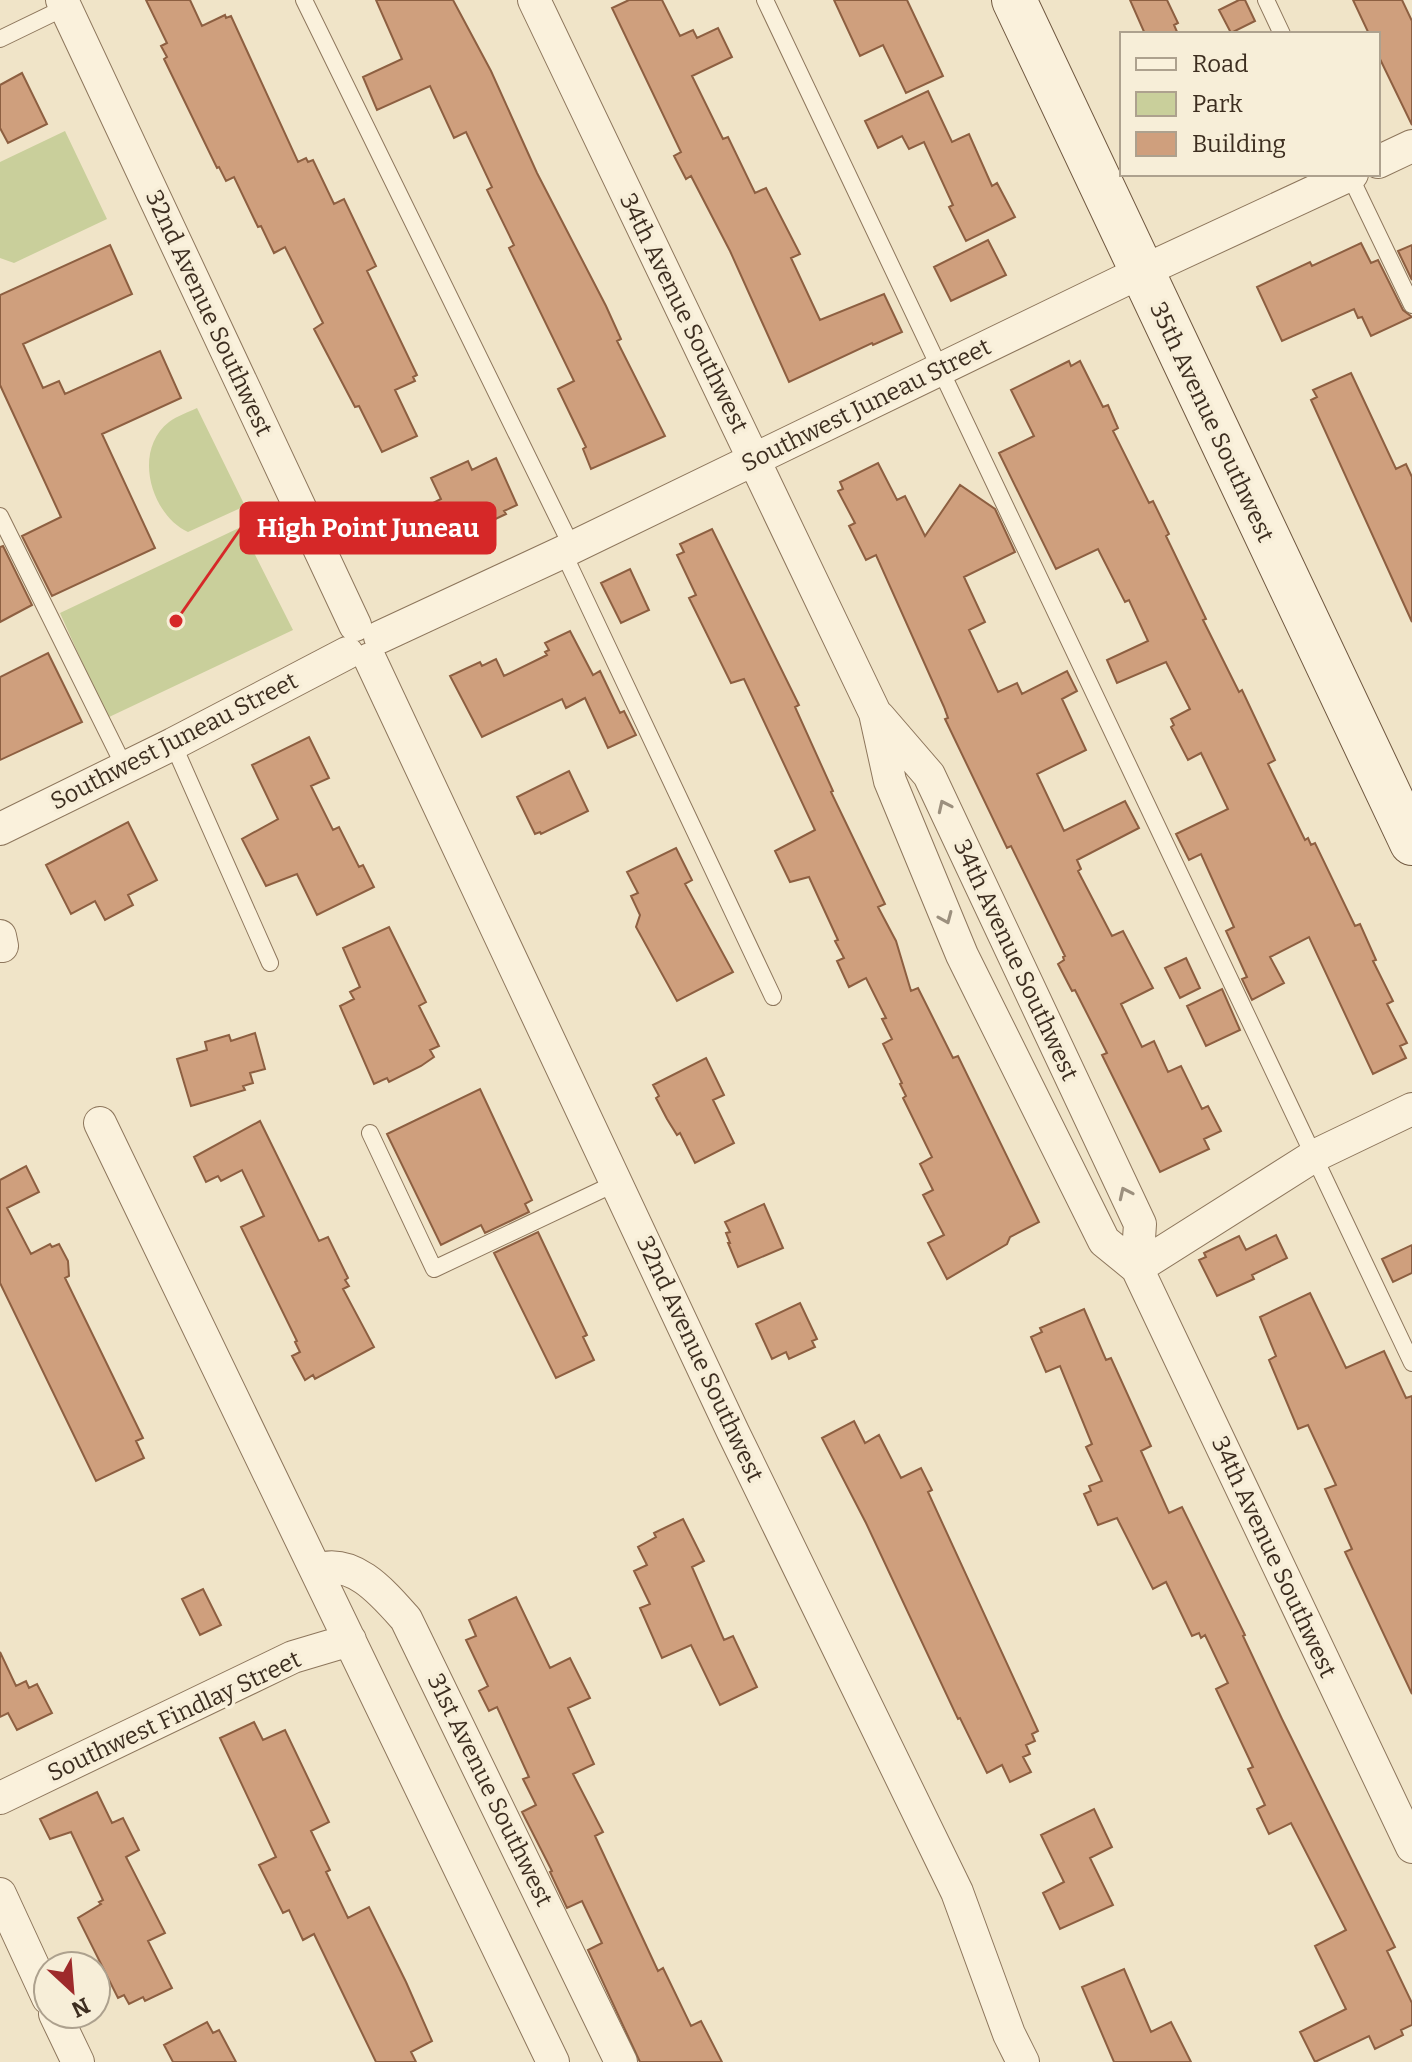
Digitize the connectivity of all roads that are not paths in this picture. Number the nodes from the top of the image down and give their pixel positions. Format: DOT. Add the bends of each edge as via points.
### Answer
graph roads {
  1 [pos="304,0"];
  2 [pos="534,0"];
  3 [pos="765,0"];
  4 [pos="1014,0"];
  5 [pos="1266,0"];
  6 [pos="64,4"];
  7 [pos="1281,32"];
  8 [pos="0,39"];
  9 [pos="1412,146"];
  10 [pos="1380,161"];
  11 [pos="1346,176"];
  12 [pos="1351,176"];
  13 [pos="1141,272"];
  14 [pos="1412,305"];
  15 [pos="941,369"];
  16 [pos="754,459"];
  17 [pos="0,516"];
  18 [pos="568,549"];
  19 [pos="363,644"];
  20 [pos="875,713"];
  21 [pos="173,744"];
  22 [pos="125,768"];
  23 [pos="0,829"];
  24 [pos="1412,843"];
  25 [pos="270,963"];
  26 [pos="773,997"];
  27 [pos="1412,1109"];
  28 [pos="100,1123"];
  29 [pos="370,1133"];
  30 [pos="1314,1156"];
  31 [pos="616,1183"];
  32 [pos="1137,1268"];
  33 [pos="1412,1363"];
  34 [pos="316,1570"];
  35 [pos="350,1640"];
  36 [pos="0,1798"];
  37 [pos="1412,1847"];
  38 [pos="0,1894"];
  39 [pos="32,1963"];
  40 [pos="63,2030"];
  41 [pos="78,2062"];
  42 [pos="553,2062"];
  43 [pos="621,2062"];
  44 [pos="1023,2062"];
  1 -- 18 [label="lane"];
  2 -- 16 [label="street, 34th Avenue Southwest"];
  3 -- 15 [label="lane"];
  4 -- 13 [label="main road, 35th Avenue Southwest"];
  5 -- 7 [label="lane"];
  6 -- 8 [label="lane"];
  6 -- 19 [label="street, 32nd Avenue Southwest"];
  9 -- 10 [label="street"];
  11 -- 13 [label="street, Southwest Juneau Street"];
  12 -- 14 [label="lane"];
  13 -- 15 [label="street, Southwest Juneau Street"];
  13 -- 24 [label="main road, 35th Avenue Southwest"];
  15 -- 16 [label="street, Southwest Juneau Street"];
  15 -- 30 [label="lane"];
  16 -- 18 [label="street, Southwest Juneau Street"];
  16 -- 20 [label="street, 34th Avenue Southwest"];
  17 -- 22 [label="lane"];
  18 -- 19 [label="street, Southwest Juneau Street"];
  18 -- 26 [label="lane"];
  19 -- 21 [label="street, Southwest Juneau Street"];
  19 -- 31 [label="street, 32nd Avenue Southwest"];
  20 -- 32 [label="street, 34th Avenue Southwest, one-way" via="890,781 962,955 1104,1241"];
  32 -- 20 [label="street, 34th Avenue Southwest, one-way" via="1140,1224 936,789"];
  21 -- 22 [label="street, Southwest Juneau Street"];
  21 -- 25 [label="lane"];
  22 -- 23 [label="street, Southwest Juneau Street"];
  27 -- 30 [label="street"];
  28 -- 34 [label="street"];
  29 -- 31 [label="lane" via="434,1269"];
  30 -- 32 [label="street"];
  30 -- 33 [label="lane"];
  31 -- 44 [label="street, 32nd Avenue Southwest" via="957,1892"];
  32 -- 37 [label="street, 34th Avenue Southwest"];
  34 -- 35 [label="street"];
  34 -- 43 [label="street, 31st Avenue Southwest" via="330,1565 353,1571 406,1619"];
  35 -- 36 [label="street, Southwest Findlay Street" via="293,1657"];
  35 -- 42 [label="street"];
  38 -- 39 [label="street"];
  40 -- 41 [label="street"];
}
